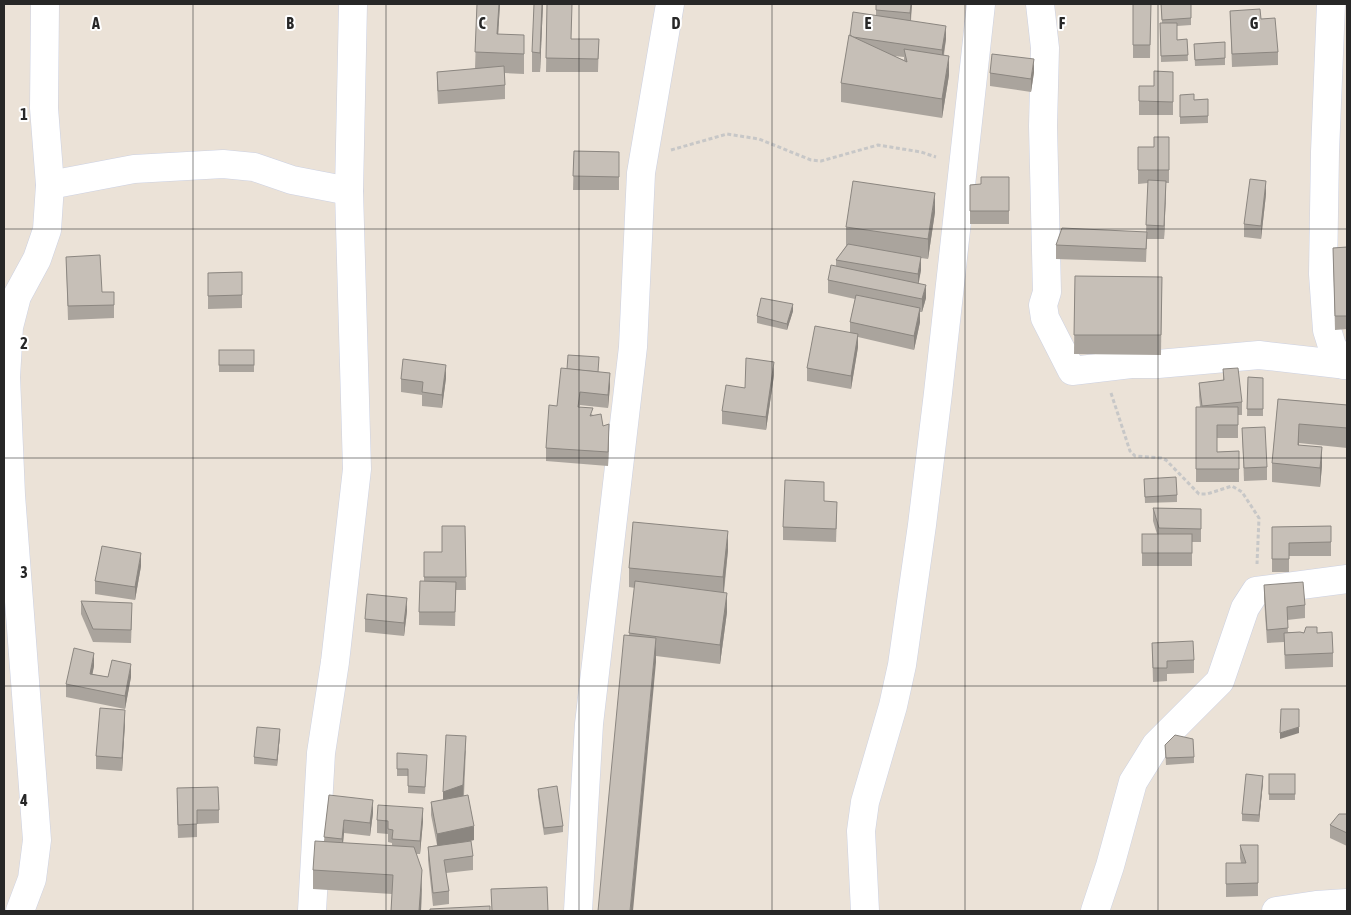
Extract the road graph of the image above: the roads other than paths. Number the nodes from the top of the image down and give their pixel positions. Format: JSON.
{"nodes":[{"id":1,"x":44,"y":4,"type":"edge"},
{"id":2,"x":353,"y":4,"type":"edge"},
{"id":3,"x":670,"y":4,"type":"edge"},
{"id":4,"x":981,"y":4,"type":"edge"},
{"id":5,"x":1040,"y":4,"type":"edge"},
{"id":6,"x":1331,"y":4,"type":"edge"},
{"id":7,"x":50,"y":185,"type":"junction"},
{"id":8,"x":349,"y":191,"type":"junction"},
{"id":9,"x":1346,"y":365,"type":"edge"},
{"id":10,"x":1347,"y":579,"type":"edge"},
{"id":11,"x":1347,"y":903,"type":"edge"},
{"id":12,"x":20,"y":911,"type":"edge"},
{"id":13,"x":312,"y":911,"type":"edge"},
{"id":14,"x":578,"y":911,"type":"edge"},
{"id":15,"x":865,"y":911,"type":"edge"},
{"id":16,"x":1095,"y":911,"type":"edge"},
{"id":17,"x":1276,"y":911,"type":"edge"}],
"edges":[{"from":1,"to":7,"type":"street"},
{"from":2,"to":8,"type":"street"},
{"from":3,"to":14,"type":"street"},
{"from":4,"to":15,"type":"street"},
{"from":5,"to":9,"type":"street"},
{"from":6,"to":9,"type":"street"},
{"from":7,"to":8,"type":"street"},
{"from":7,"to":12,"type":"street"},
{"from":8,"to":13,"type":"street"},
{"from":10,"to":16,"type":"street"},
{"from":11,"to":17,"type":"street"}]}
